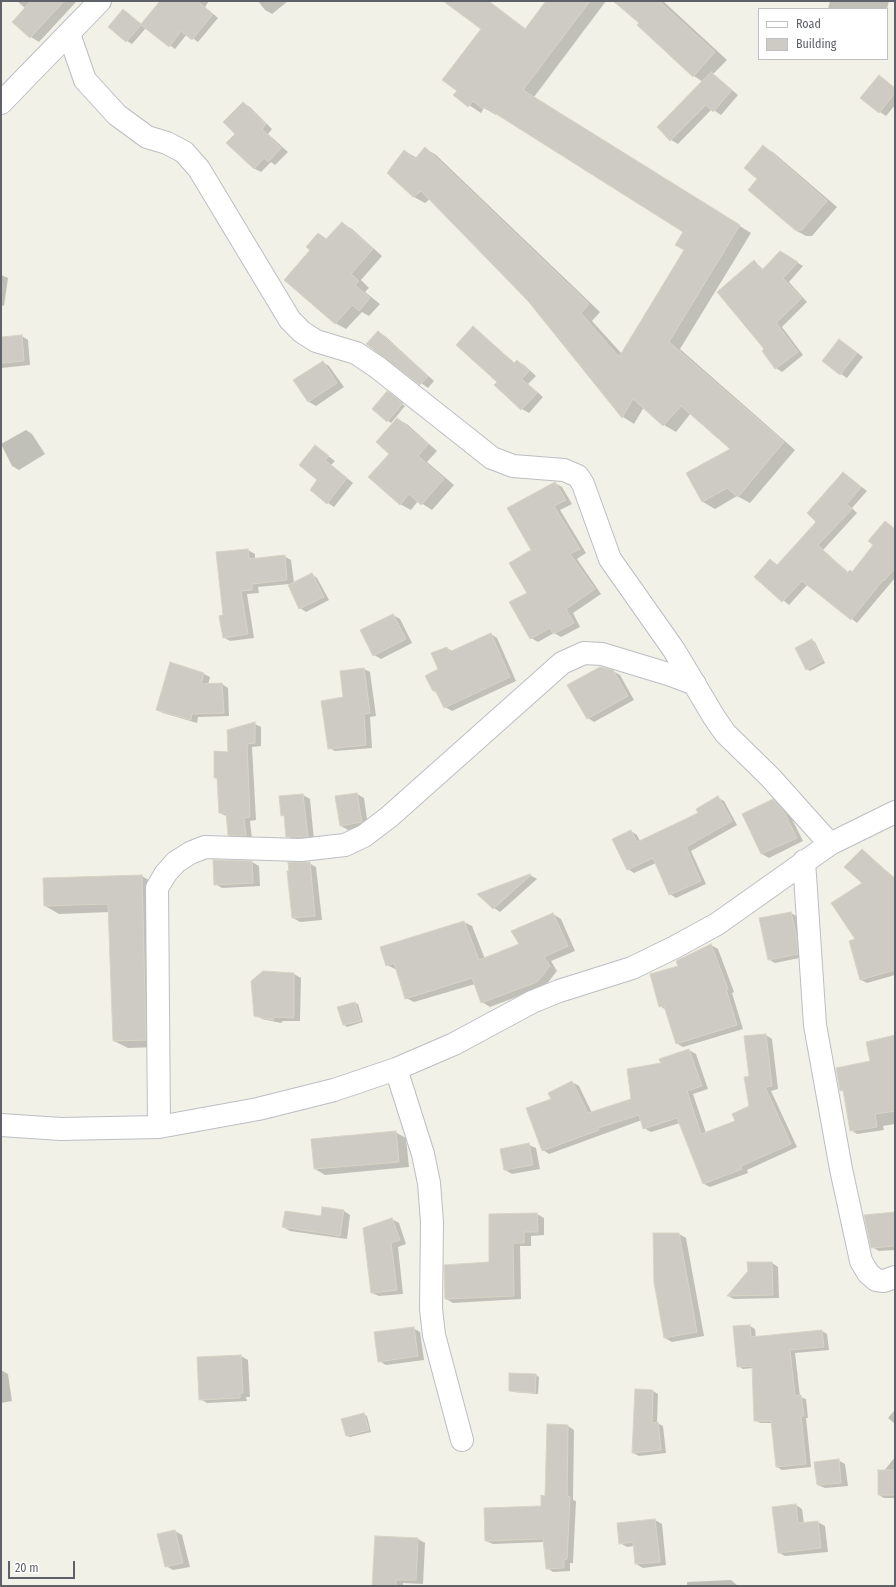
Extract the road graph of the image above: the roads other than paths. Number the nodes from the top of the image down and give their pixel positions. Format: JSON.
{"nodes":[{"id":1,"x":100,"y":1,"type":"edge"},
{"id":2,"x":69,"y":34,"type":"junction"},
{"id":3,"x":1,"y":103,"type":"edge"},
{"id":4,"x":695,"y":684,"type":"junction"},
{"id":5,"x":895,"y":812,"type":"edge"},
{"id":6,"x":830,"y":844,"type":"junction"},
{"id":7,"x":804,"y":861,"type":"junction"},
{"id":8,"x":396,"y":1069,"type":"junction"},
{"id":9,"x":1,"y":1125,"type":"edge"},
{"id":10,"x":159,"y":1127,"type":"junction"},
{"id":11,"x":895,"y":1277,"type":"edge"},
{"id":12,"x":462,"y":1440,"type":"dead end"}],
"edges":[{"from":1,"to":2,"type":"street"},
{"from":2,"to":3,"type":"street"},
{"from":2,"to":4,"type":"street"},
{"from":4,"to":6,"type":"street"},
{"from":4,"to":10,"type":"street"},
{"from":5,"to":6,"type":"street"},
{"from":6,"to":7,"type":"street"},
{"from":7,"to":8,"type":"street"},
{"from":7,"to":11,"type":"street"},
{"from":8,"to":10,"type":"street"},
{"from":8,"to":12,"type":"street"},
{"from":9,"to":10,"type":"street"}]}
